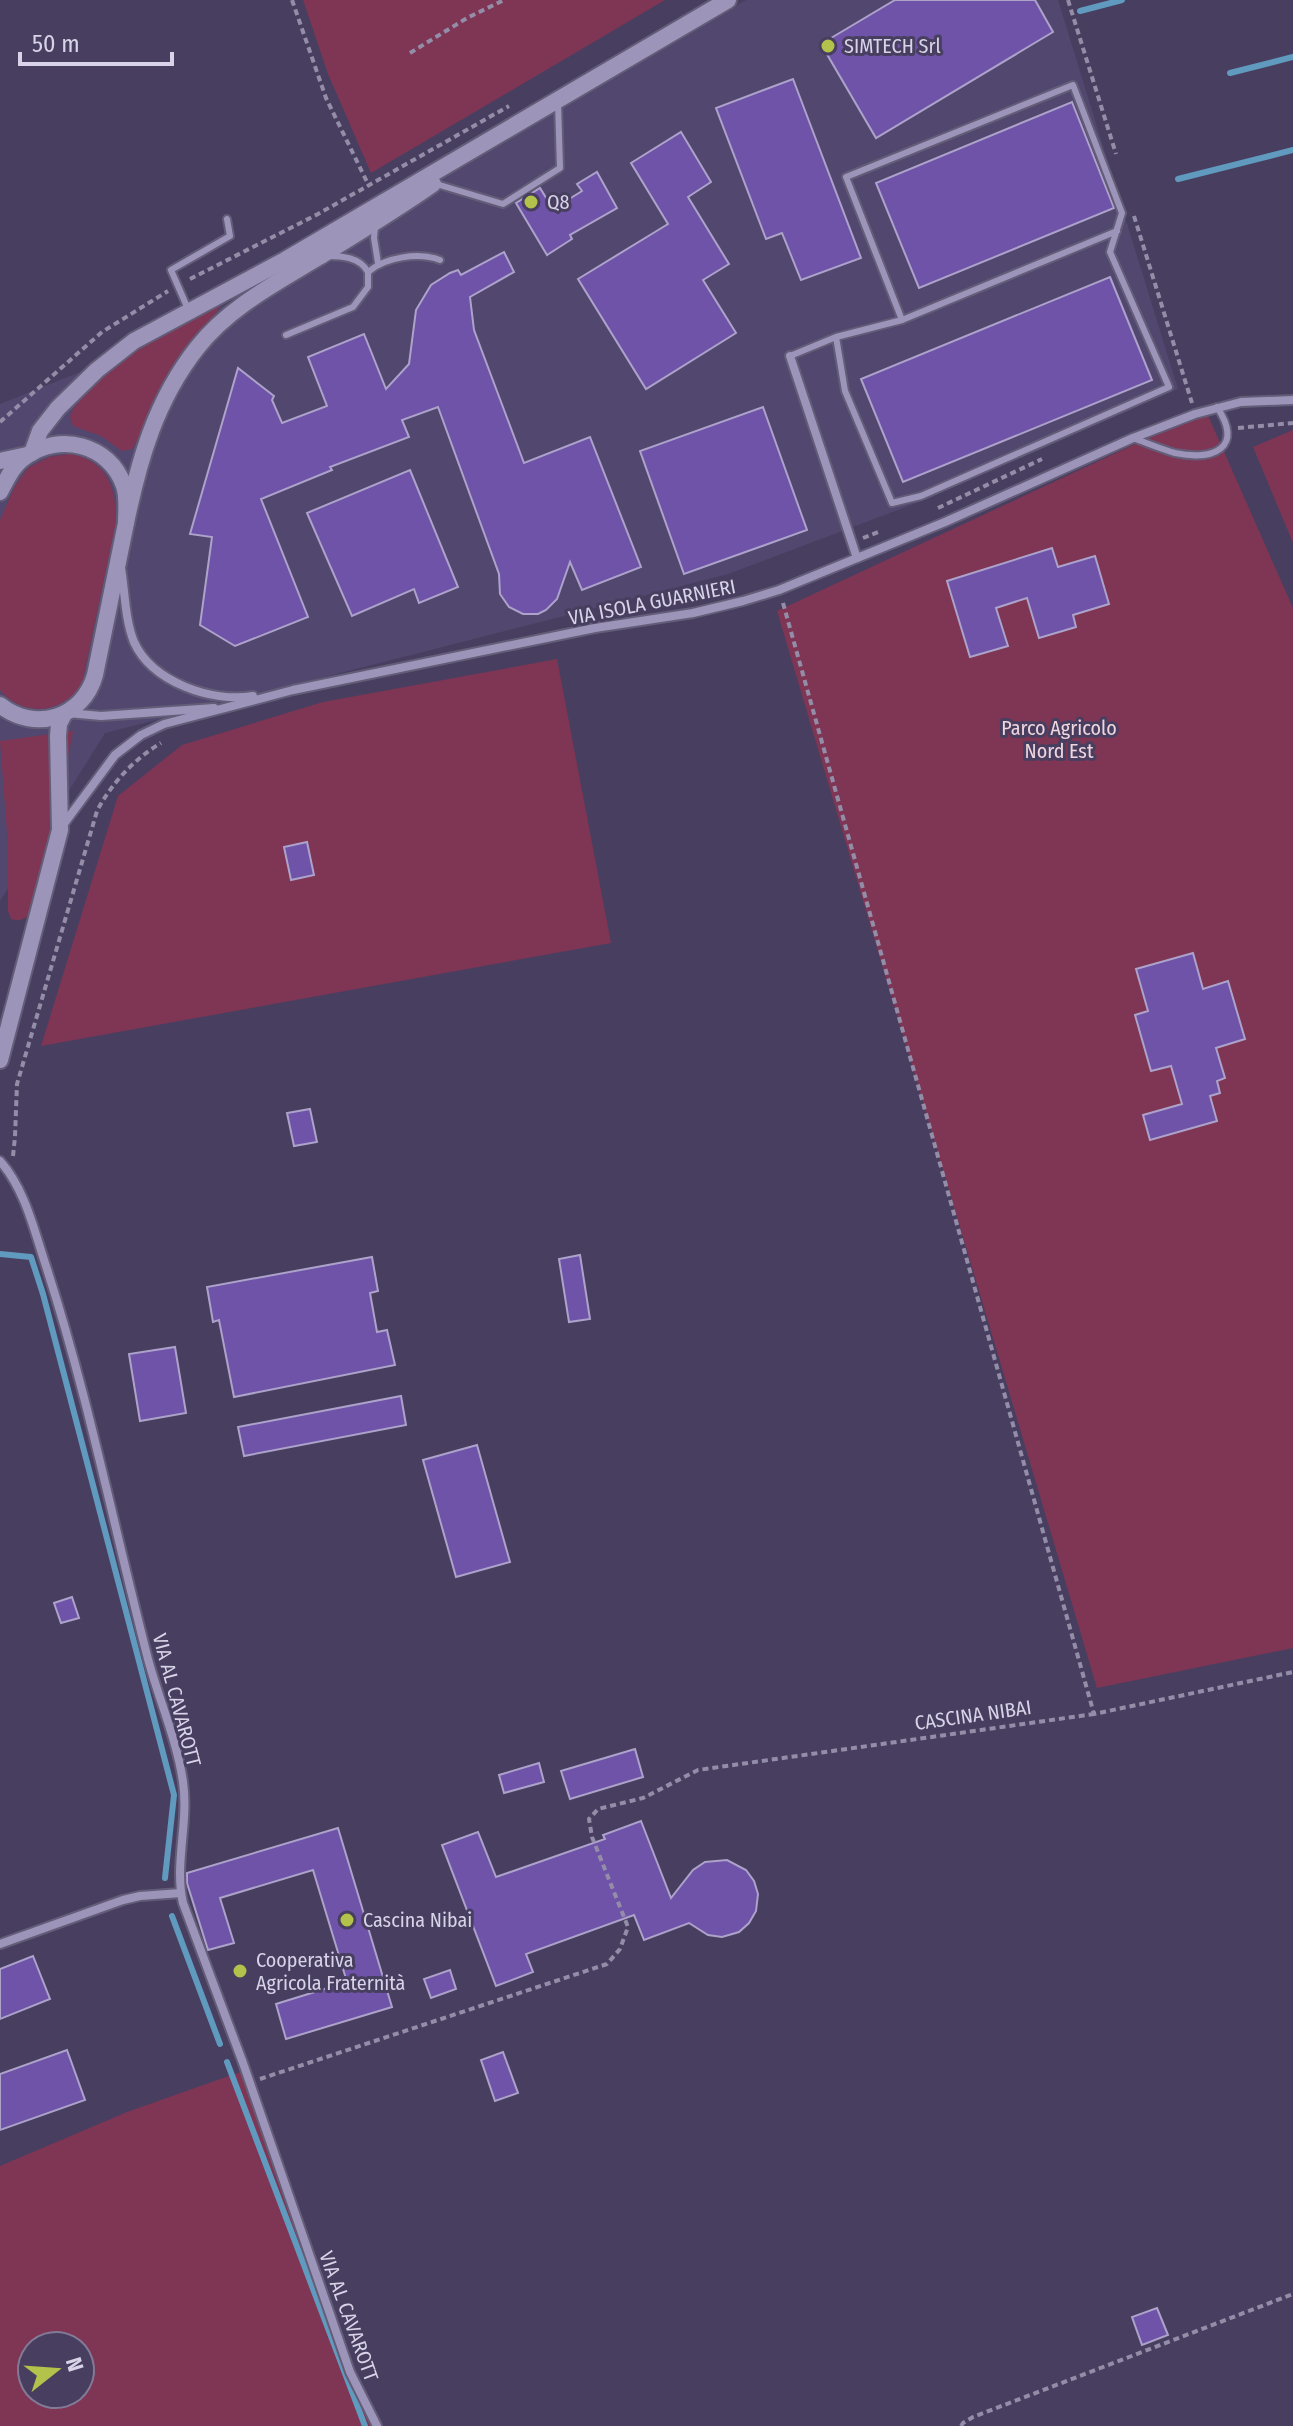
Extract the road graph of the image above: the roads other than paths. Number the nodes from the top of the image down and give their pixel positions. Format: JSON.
{"nodes":[{"id":1,"x":728,"y":0,"type":"edge"},
{"id":2,"x":558,"y":101,"type":"junction"},
{"id":3,"x":496,"y":138,"type":"junction"},
{"id":4,"x":433,"y":183,"type":"junction"},
{"id":5,"x":227,"y":219,"type":"dead end"},
{"id":6,"x":375,"y":223,"type":"junction"},
{"id":7,"x":1117,"y":231,"type":"junction"},
{"id":8,"x":320,"y":256,"type":"junction"},
{"id":9,"x":440,"y":260,"type":"dead end"},
{"id":10,"x":378,"y":263,"type":"junction"},
{"id":11,"x":368,"y":272,"type":"junction"},
{"id":12,"x":189,"y":311,"type":"junction"},
{"id":13,"x":902,"y":320,"type":"junction"},
{"id":14,"x":286,"y":335,"type":"dead end"},
{"id":15,"x":836,"y":337,"type":"junction"},
{"id":16,"x":790,"y":356,"type":"joint"},
{"id":17,"x":1293,"y":400,"type":"edge"},
{"id":18,"x":1217,"y":407,"type":"junction"},
{"id":19,"x":1133,"y":438,"type":"junction"},
{"id":20,"x":30,"y":454,"type":"junction"},
{"id":21,"x":0,"y":461,"type":"edge"},
{"id":22,"x":0,"y":492,"type":"edge"},
{"id":23,"x":126,"y":523,"type":"junction"},
{"id":24,"x":120,"y":556,"type":"junction"},
{"id":25,"x":857,"y":558,"type":"junction"},
{"id":26,"x":293,"y":690,"type":"junction"},
{"id":27,"x":0,"y":705,"type":"edge"},
{"id":28,"x":233,"y":706,"type":"junction"},
{"id":29,"x":66,"y":713,"type":"junction"},
{"id":30,"x":60,"y":830,"type":"junction"},
{"id":31,"x":0,"y":1060,"type":"edge"},
{"id":32,"x":0,"y":1161,"type":"edge"},
{"id":33,"x":181,"y":1893,"type":"junction"},
{"id":34,"x":0,"y":1944,"type":"edge"},
{"id":35,"x":377,"y":2426,"type":"edge"}],
"edges":[{"from":1,"to":2,"type":"main road"},
{"from":2,"to":3,"type":"main road"},
{"from":2,"to":4,"type":"lane"},
{"from":3,"to":4,"type":"main road"},
{"from":3,"to":12,"type":"main road"},
{"from":4,"to":6,"type":"main road"},
{"from":5,"to":12,"type":"lane"},
{"from":6,"to":8,"type":"main road"},
{"from":6,"to":10,"type":"lane"},
{"from":7,"to":13,"type":"lane"},
{"from":7,"to":13,"type":"lane"},
{"from":7,"to":15,"type":"lane"},
{"from":8,"to":11,"type":"lane"},
{"from":8,"to":23,"type":"main road"},
{"from":9,"to":10,"type":"lane"},
{"from":10,"to":11,"type":"lane"},
{"from":11,"to":14,"type":"lane"},
{"from":12,"to":20,"type":"main road"},
{"from":13,"to":15,"type":"lane"},
{"from":15,"to":16,"type":"lane"},
{"from":16,"to":25,"type":"street"},
{"from":17,"to":18,"type":"street","name":"VIA ISOLA GUARNIERI"},
{"from":18,"to":19,"type":"street","name":"VIA ISOLA GUARNIERI"},
{"from":18,"to":19,"type":"lane"},
{"from":19,"to":25,"type":"street","name":"VIA ISOLA GUARNIERI"},
{"from":20,"to":21,"type":"main road"},
{"from":20,"to":22,"type":"main road"},
{"from":20,"to":23,"type":"main road"},
{"from":23,"to":24,"type":"main road"},
{"from":24,"to":26,"type":"street","name":"VIA ISOLA GUARNIERI"},
{"from":24,"to":29,"type":"main road"},
{"from":25,"to":26,"type":"street","name":"VIA ISOLA GUARNIERI"},
{"from":26,"to":28,"type":"street","name":"VIA ISOLA GUARNIERI"},
{"from":27,"to":29,"type":"main road"},
{"from":28,"to":29,"type":"street","name":"VIA ISOLA GUARNIERI"},
{"from":28,"to":30,"type":"street","name":"VIA ISOLA GUARNIERI"},
{"from":29,"to":30,"type":"main road"},
{"from":30,"to":31,"type":"main road"},
{"from":32,"to":33,"type":"street","name":"VIA AL CAVAROTT"},
{"from":33,"to":34,"type":"street"},
{"from":33,"to":35,"type":"street","name":"VIA AL CAVAROTT"}]}
